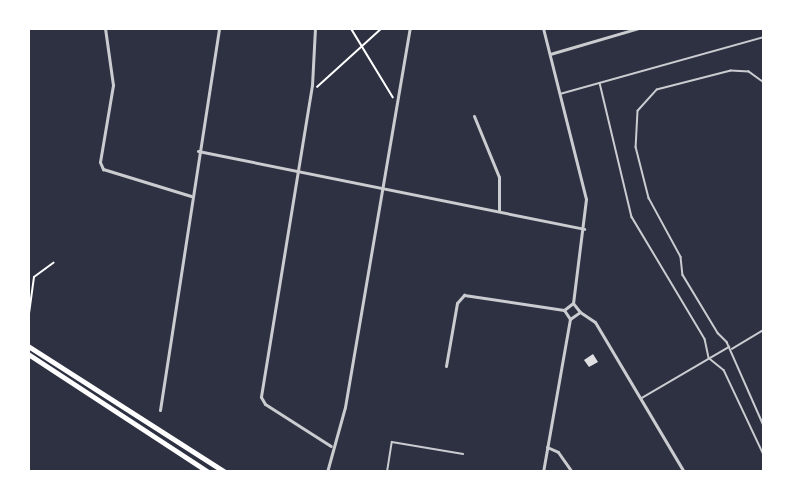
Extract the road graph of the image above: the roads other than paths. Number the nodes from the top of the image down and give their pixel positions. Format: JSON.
{"nodes":[{"id":1,"x":105,"y":28,"type":"edge"},
{"id":2,"x":219,"y":28,"type":"edge"},
{"id":3,"x":315,"y":28,"type":"edge"},
{"id":4,"x":410,"y":28,"type":"edge"},
{"id":5,"x":543,"y":28,"type":"edge"},
{"id":6,"x":639,"y":28,"type":"edge"},
{"id":7,"x":764,"y":37,"type":"edge"},
{"id":8,"x":550,"y":54,"type":"junction"},
{"id":9,"x":764,"y":82,"type":"edge"},
{"id":10,"x":600,"y":83,"type":"junction"},
{"id":11,"x":560,"y":93,"type":"junction"},
{"id":12,"x":474,"y":116,"type":"dead end"},
{"id":13,"x":198,"y":152,"type":"junction"},
{"id":14,"x":296,"y":169,"type":"junction"},
{"id":15,"x":382,"y":186,"type":"junction"},
{"id":16,"x":191,"y":196,"type":"junction"},
{"id":17,"x":500,"y":210,"type":"junction"},
{"id":18,"x":584,"y":229,"type":"junction"},
{"id":19,"x":457,"y":291,"type":"dead end"},
{"id":20,"x":461,"y":296,"type":"junction"},
{"id":21,"x":573,"y":303,"type":"junction"},
{"id":22,"x":564,"y":310,"type":"junction"},
{"id":23,"x":580,"y":312,"type":"junction"},
{"id":24,"x":570,"y":319,"type":"junction"},
{"id":25,"x":764,"y":330,"type":"edge"},
{"id":26,"x":28,"y":346,"type":"edge"},
{"id":27,"x":730,"y":348,"type":"junction"},
{"id":28,"x":28,"y":354,"type":"edge"},
{"id":29,"x":710,"y":358,"type":"junction"},
{"id":30,"x":446,"y":366,"type":"dead end"},
{"id":31,"x":640,"y":399,"type":"junction"},
{"id":32,"x":160,"y":410,"type":"dead end"},
{"id":33,"x":764,"y":426,"type":"edge"},
{"id":34,"x":331,"y":446,"type":"junction"},
{"id":35,"x":547,"y":447,"type":"junction"},
{"id":36,"x":463,"y":454,"type":"dead end"},
{"id":37,"x":764,"y":455,"type":"edge"},
{"id":38,"x":208,"y":471,"type":"edge"},
{"id":39,"x":225,"y":471,"type":"edge"},
{"id":40,"x":327,"y":471,"type":"edge"},
{"id":41,"x":387,"y":471,"type":"edge"},
{"id":42,"x":543,"y":471,"type":"edge"},
{"id":43,"x":572,"y":471,"type":"edge"},
{"id":44,"x":684,"y":471,"type":"edge"}],
"edges":[{"from":1,"to":16,"type":"street"},
{"from":2,"to":13,"type":"street"},
{"from":3,"to":14,"type":"street"},
{"from":4,"to":15,"type":"street"},
{"from":5,"to":8,"type":"street"},
{"from":6,"to":8,"type":"street"},
{"from":7,"to":10,"type":"lane"},
{"from":8,"to":11,"type":"street"},
{"from":9,"to":27,"type":"lane"},
{"from":10,"to":11,"type":"lane"},
{"from":10,"to":29,"type":"lane"},
{"from":11,"to":18,"type":"street"},
{"from":12,"to":17,"type":"street"},
{"from":13,"to":14,"type":"street"},
{"from":13,"to":16,"type":"street"},
{"from":14,"to":15,"type":"street"},
{"from":14,"to":34,"type":"street"},
{"from":15,"to":17,"type":"street"},
{"from":15,"to":34,"type":"street"},
{"from":16,"to":32,"type":"street"},
{"from":17,"to":18,"type":"street"},
{"from":18,"to":21,"type":"street"},
{"from":19,"to":20,"type":"street"},
{"from":20,"to":22,"type":"street"},
{"from":20,"to":30,"type":"street"},
{"from":21,"to":22,"type":"street"},
{"from":21,"to":23,"type":"street"},
{"from":22,"to":24,"type":"street"},
{"from":23,"to":24,"type":"street"},
{"from":23,"to":31,"type":"street"},
{"from":24,"to":35,"type":"street"},
{"from":25,"to":27,"type":"lane"},
{"from":26,"to":39,"type":"main road"},
{"from":27,"to":29,"type":"lane"},
{"from":27,"to":33,"type":"lane"},
{"from":28,"to":38,"type":"main road"},
{"from":29,"to":31,"type":"lane"},
{"from":29,"to":37,"type":"lane"},
{"from":31,"to":44,"type":"street"},
{"from":34,"to":40,"type":"street"},
{"from":35,"to":42,"type":"street"},
{"from":35,"to":43,"type":"street"},
{"from":36,"to":41,"type":"lane"}]}
